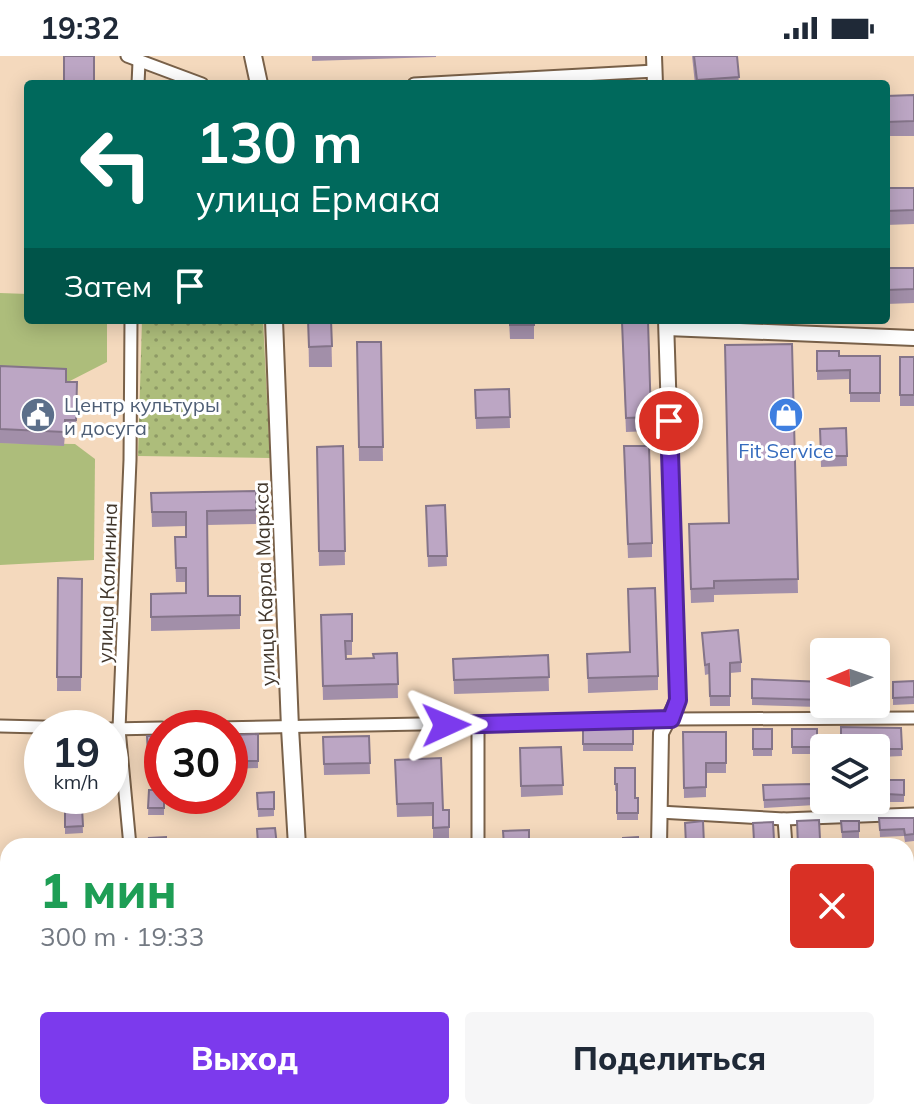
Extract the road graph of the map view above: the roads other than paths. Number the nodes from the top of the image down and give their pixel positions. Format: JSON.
{"nodes":[{"id":1,"x":127,"y":56,"type":"edge"},
{"id":2,"x":253,"y":56,"type":"edge"},
{"id":3,"x":139,"y":62,"type":"junction"},
{"id":4,"x":654,"y":70,"type":"edge"},
{"id":5,"x":138,"y":80,"type":"edge"},
{"id":6,"x":191,"y":80,"type":"edge"},
{"id":7,"x":258,"y":80,"type":"edge"},
{"id":8,"x":483,"y":80,"type":"edge"},
{"id":9,"x":131,"y":324,"type":"edge"},
{"id":10,"x":274,"y":324,"type":"edge"},
{"id":11,"x":666,"y":324,"type":"edge"},
{"id":12,"x":914,"y":338,"type":"edge"},
{"id":13,"x":116,"y":710,"type":"edge"},
{"id":14,"x":914,"y":718,"type":"edge"},
{"id":15,"x":671,"y":719,"type":"junction"},
{"id":16,"x":478,"y":724,"type":"junction"},
{"id":17,"x":0,"y":726,"type":"edge"},
{"id":18,"x":24,"y":727,"type":"edge"},
{"id":19,"x":248,"y":728,"type":"edge"},
{"id":20,"x":290,"y":728,"type":"junction"},
{"id":21,"x":659,"y":812,"type":"junction"},
{"id":22,"x":126,"y":814,"type":"edge"},
{"id":23,"x":914,"y":814,"type":"edge"},
{"id":24,"x":784,"y":819,"type":"junction"},
{"id":25,"x":129,"y":838,"type":"edge"},
{"id":26,"x":297,"y":838,"type":"edge"},
{"id":27,"x":478,"y":838,"type":"edge"},
{"id":28,"x":659,"y":838,"type":"edge"},
{"id":29,"x":785,"y":838,"type":"edge"}],
"edges":[{"from":1,"to":3,"type":"street"},
{"from":2,"to":7,"type":"main road"},
{"from":3,"to":5,"type":"street"},
{"from":3,"to":6,"type":"street"},
{"from":4,"to":8,"type":"street"},
{"from":9,"to":13,"type":"street","name":"улица Калинина"},
{"from":10,"to":20,"type":"main road","name":"улица Карла Маркса"},
{"from":11,"to":12,"type":"street"},
{"from":11,"to":15,"type":"street"},
{"from":14,"to":15,"type":"street"},
{"from":15,"to":16,"type":"street"},
{"from":15,"to":21,"type":"street"},
{"from":16,"to":20,"type":"street"},
{"from":16,"to":27,"type":"street"},
{"from":17,"to":18,"type":"street"},
{"from":19,"to":20,"type":"street"},
{"from":20,"to":26,"type":"main road","name":"улица Карла Маркса"},
{"from":21,"to":24,"type":"street"},
{"from":21,"to":28,"type":"street"},
{"from":22,"to":25,"type":"street","name":"улица Калинина"},
{"from":23,"to":24,"type":"street"},
{"from":24,"to":29,"type":"street"}]}
